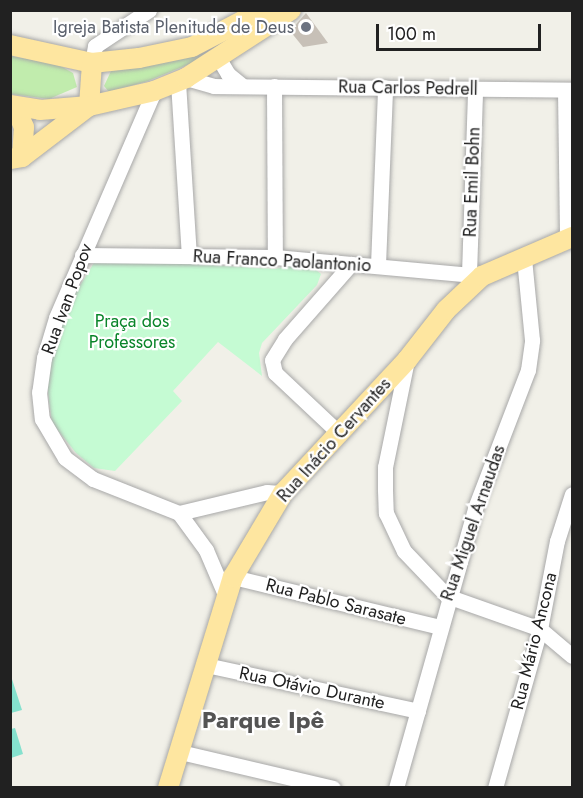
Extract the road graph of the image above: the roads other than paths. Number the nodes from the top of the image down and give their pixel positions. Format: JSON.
{"nodes":[{"id":1,"x":149,"y":10,"type":"edge"},
{"id":2,"x":263,"y":10,"type":"edge"},
{"id":3,"x":291,"y":10,"type":"edge"},
{"id":4,"x":10,"y":45,"type":"edge"},
{"id":5,"x":219,"y":59,"type":"junction"},
{"id":6,"x":92,"y":63,"type":"junction"},
{"id":7,"x":182,"y":80,"type":"junction"},
{"id":8,"x":243,"y":86,"type":"junction"},
{"id":9,"x":274,"y":86,"type":"junction"},
{"id":10,"x":385,"y":87,"type":"junction"},
{"id":11,"x":475,"y":90,"type":"junction"},
{"id":12,"x":569,"y":90,"type":"edge"},
{"id":13,"x":154,"y":91,"type":"junction"},
{"id":14,"x":13,"y":106,"type":"edge"},
{"id":15,"x":89,"y":106,"type":"junction"},
{"id":16,"x":16,"y":158,"type":"edge"},
{"id":17,"x":570,"y":239,"type":"edge"},
{"id":18,"x":82,"y":255,"type":"junction"},
{"id":19,"x":189,"y":256,"type":"junction"},
{"id":20,"x":275,"y":257,"type":"junction"},
{"id":21,"x":524,"y":258,"type":"junction"},
{"id":22,"x":351,"y":264,"type":"junction"},
{"id":23,"x":378,"y":265,"type":"junction"},
{"id":24,"x":476,"y":275,"type":"junction"},
{"id":25,"x":407,"y":360,"type":"junction"},
{"id":26,"x":340,"y":434,"type":"junction"},
{"id":27,"x":283,"y":493,"type":"junction"},
{"id":28,"x":573,"y":494,"type":"edge"},
{"id":29,"x":179,"y":513,"type":"junction"},
{"id":30,"x":233,"y":577,"type":"junction"},
{"id":31,"x":447,"y":596,"type":"junction"},
{"id":32,"x":226,"y":597,"type":"junction"},
{"id":33,"x":440,"y":627,"type":"junction"},
{"id":34,"x":540,"y":629,"type":"junction"},
{"id":35,"x":573,"y":656,"type":"edge"},
{"id":36,"x":206,"y":665,"type":"junction"},
{"id":37,"x":417,"y":711,"type":"junction"},
{"id":38,"x":180,"y":752,"type":"junction"},
{"id":39,"x":168,"y":788,"type":"edge"},
{"id":40,"x":333,"y":788,"type":"edge"},
{"id":41,"x":396,"y":788,"type":"edge"},
{"id":42,"x":495,"y":788,"type":"edge"}],
"edges":[{"from":1,"to":6,"type":"street"},
{"from":2,"to":6,"type":"main road"},
{"from":3,"to":5,"type":"main road"},
{"from":4,"to":6,"type":"main road"},
{"from":5,"to":7,"type":"main road"},
{"from":5,"to":8,"type":"street"},
{"from":6,"to":15,"type":"main road"},
{"from":7,"to":8,"type":"street","name":"Rua Carlos Pedrell"},
{"from":7,"to":13,"type":"main road"},
{"from":7,"to":19,"type":"street"},
{"from":8,"to":9,"type":"street","name":"Rua Carlos Pedrell"},
{"from":9,"to":10,"type":"street","name":"Rua Carlos Pedrell"},
{"from":9,"to":20,"type":"street"},
{"from":10,"to":11,"type":"street","name":"Rua Carlos Pedrell"},
{"from":10,"to":23,"type":"street"},
{"from":11,"to":12,"type":"street","name":"Rua Carlos Pedrell"},
{"from":11,"to":24,"type":"street","name":"Rua Emil Bohn"},
{"from":12,"to":17,"type":"street"},
{"from":13,"to":15,"type":"main road"},
{"from":13,"to":18,"type":"street","name":"Rua Ivan Popov"},
{"from":14,"to":15,"type":"main road"},
{"from":14,"to":16,"type":"main road"},
{"from":15,"to":16,"type":"main road"},
{"from":17,"to":21,"type":"main road","name":"Rua Inácio Cervantes"},
{"from":18,"to":19,"type":"street","name":"Rua Franco Paolantonio"},
{"from":18,"to":29,"type":"street","name":"Rua Ivan Popov"},
{"from":19,"to":20,"type":"street","name":"Rua Franco Paolantonio"},
{"from":20,"to":22,"type":"street","name":"Rua Franco Paolantonio"},
{"from":21,"to":24,"type":"main road","name":"Rua Inácio Cervantes"},
{"from":21,"to":31,"type":"street","name":"Rua Miguel Arnaudas"},
{"from":22,"to":23,"type":"street","name":"Rua Franco Paolantonio"},
{"from":22,"to":26,"type":"street"},
{"from":23,"to":24,"type":"street","name":"Rua Franco Paolantonio"},
{"from":24,"to":25,"type":"main road","name":"Rua Inácio Cervantes"},
{"from":25,"to":26,"type":"main road","name":"Rua Inácio Cervantes"},
{"from":25,"to":31,"type":"street"},
{"from":26,"to":27,"type":"main road","name":"Rua Inácio Cervantes"},
{"from":27,"to":29,"type":"street"},
{"from":27,"to":30,"type":"main road","name":"Rua Inácio Cervantes"},
{"from":28,"to":34,"type":"street","name":"Rua Mário Ancona"},
{"from":29,"to":32,"type":"street"},
{"from":30,"to":32,"type":"main road","name":"Rua Inácio Cervantes"},
{"from":30,"to":33,"type":"street","name":"Rua Pablo Sarasate"},
{"from":31,"to":33,"type":"street","name":"Rua Miguel Arnaudas"},
{"from":31,"to":34,"type":"street"},
{"from":32,"to":36,"type":"main road","name":"Rua Inácio Cervantes"},
{"from":33,"to":37,"type":"street","name":"Rua Miguel Arnaudas"},
{"from":34,"to":35,"type":"street"},
{"from":34,"to":42,"type":"street","name":"Rua Mário Ancona"},
{"from":36,"to":37,"type":"street","name":"Rua Otávio Durante"},
{"from":36,"to":38,"type":"main road","name":"Rua Inácio Cervantes"},
{"from":37,"to":41,"type":"street","name":"Rua Miguel Arnaudas"},
{"from":38,"to":39,"type":"main road","name":"Rua Inácio Cervantes"},
{"from":38,"to":40,"type":"street"}]}
